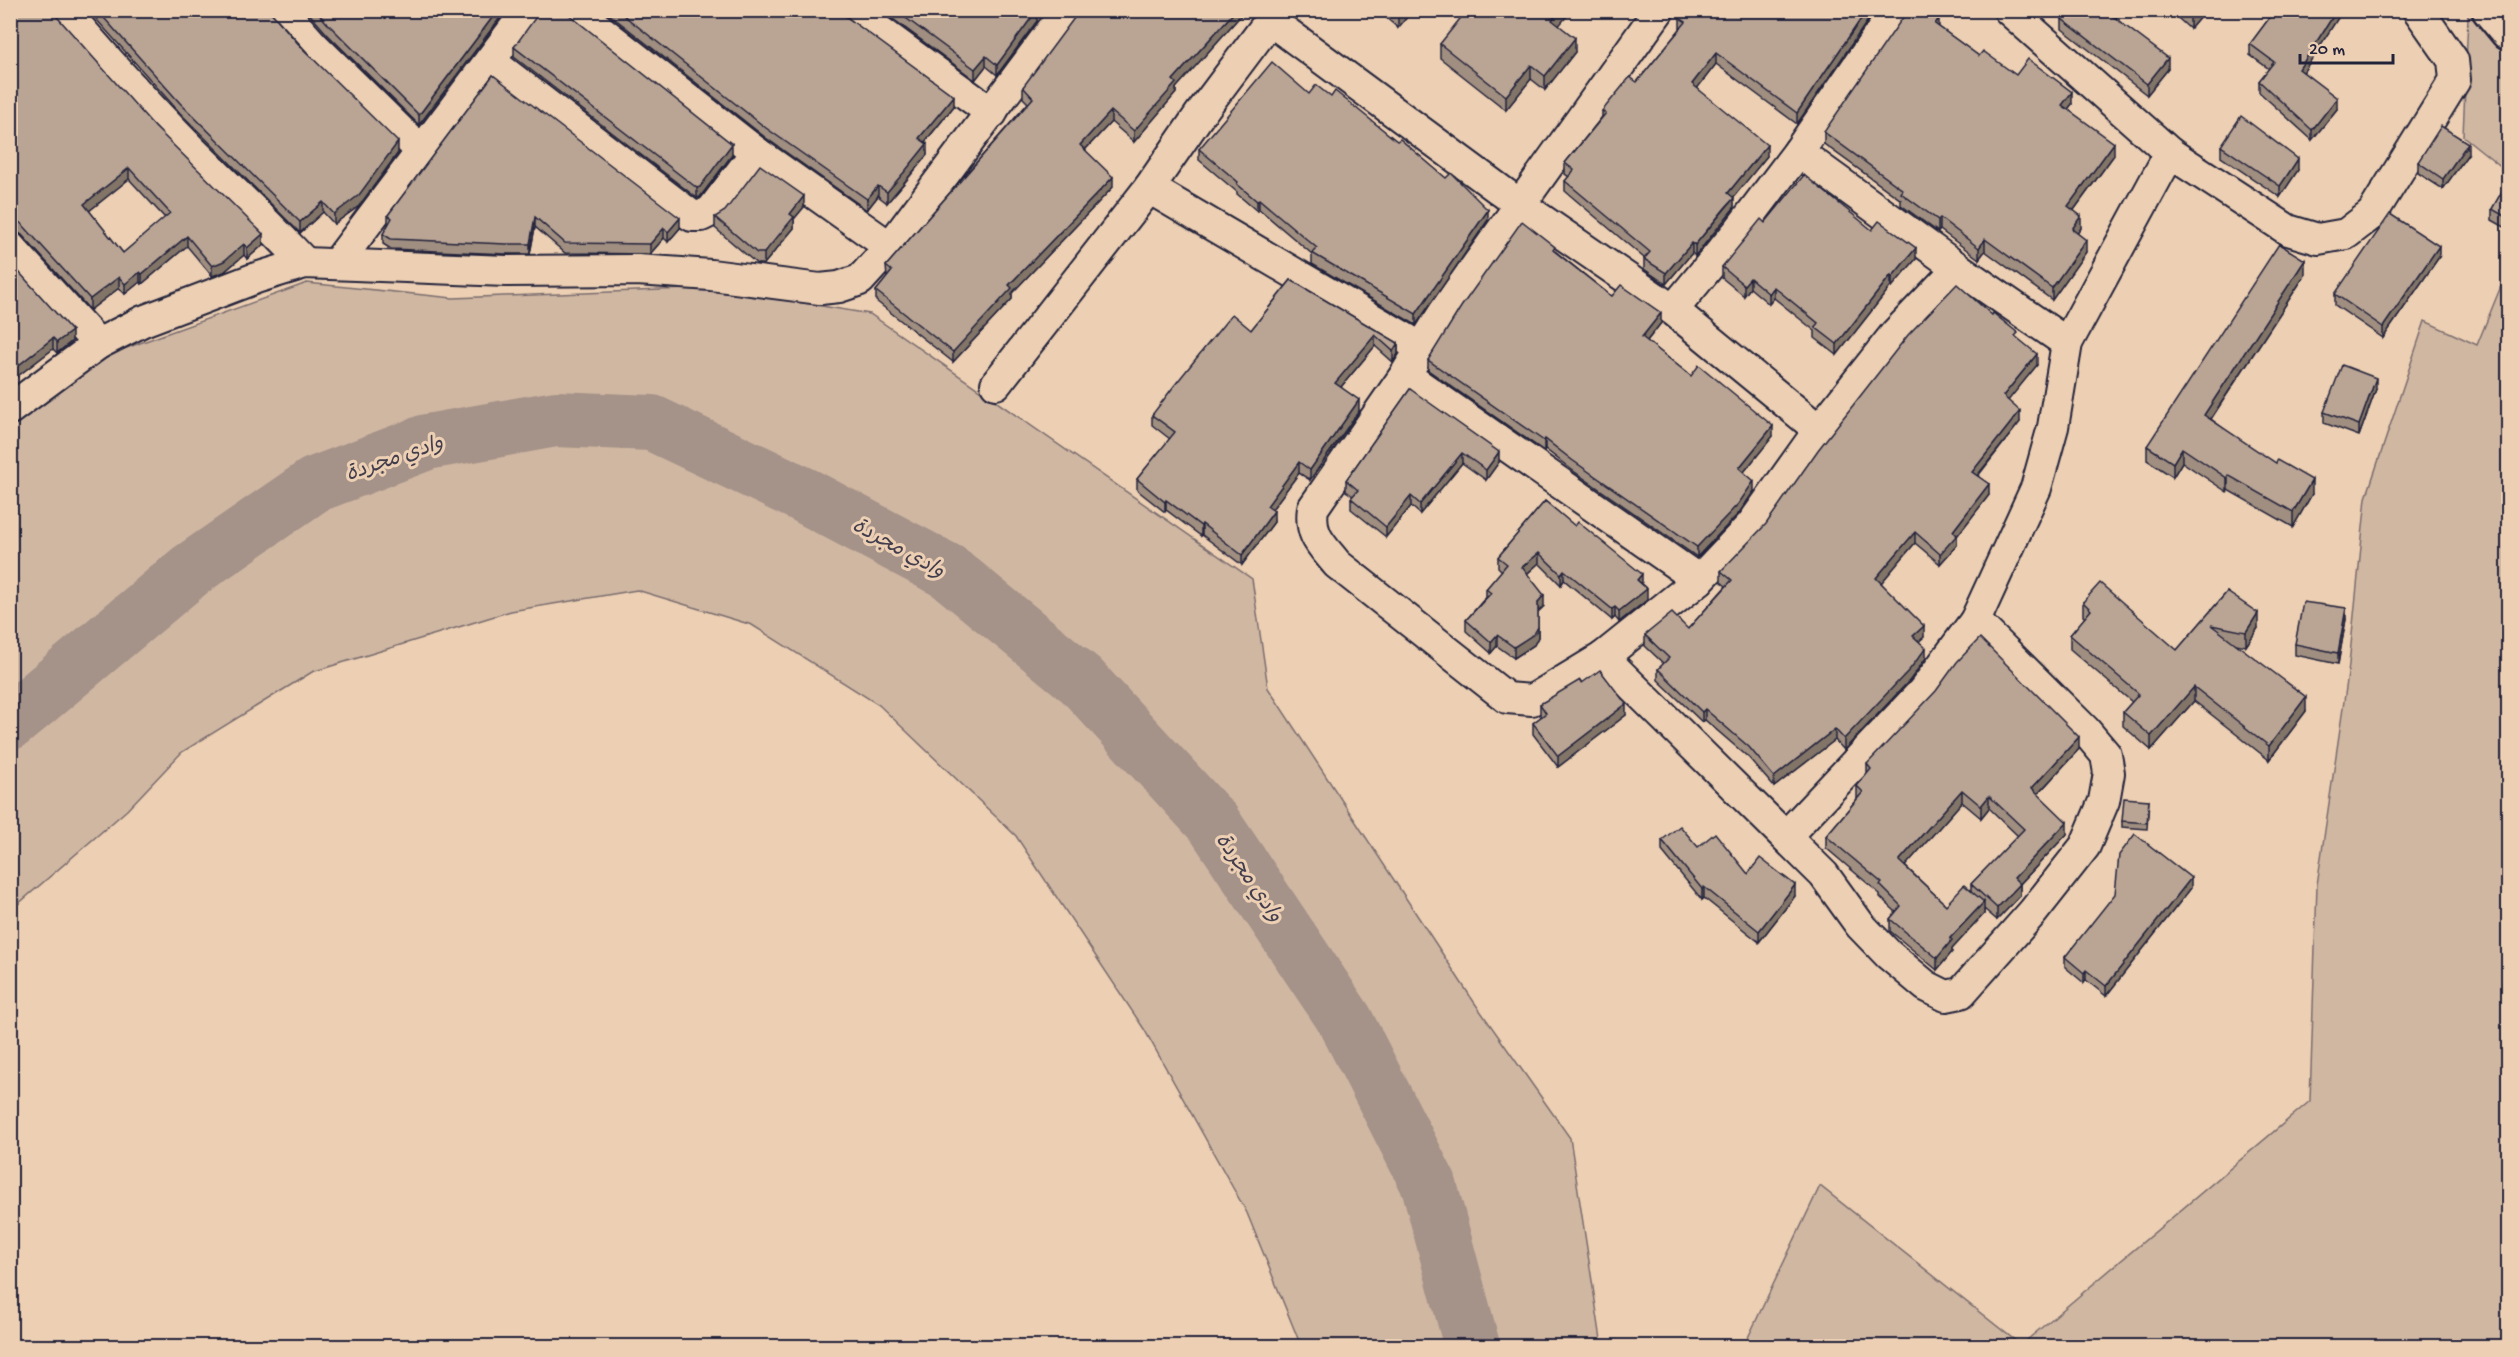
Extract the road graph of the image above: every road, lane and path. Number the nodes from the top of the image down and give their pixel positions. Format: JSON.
{"nodes":[{"id":1,"x":64,"y":10,"type":"edge"},
{"id":2,"x":282,"y":10,"type":"edge"},
{"id":3,"x":575,"y":10,"type":"edge"},
{"id":4,"x":851,"y":10,"type":"edge"},
{"id":5,"x":1067,"y":10,"type":"edge"},
{"id":6,"x":1659,"y":10,"type":"edge"},
{"id":7,"x":1896,"y":10,"type":"edge"},
{"id":8,"x":2009,"y":10,"type":"edge"},
{"id":9,"x":2418,"y":10,"type":"edge"},
{"id":10,"x":2489,"y":10,"type":"edge"},
{"id":11,"x":516,"y":15,"type":"edge"},
{"id":12,"x":1275,"y":16,"type":"edge"},
{"id":13,"x":2508,"y":33,"type":"edge"},
{"id":14,"x":490,"y":61,"type":"junction"},
{"id":15,"x":992,"y":113,"type":"junction"},
{"id":16,"x":421,"y":151,"type":"junction"},
{"id":17,"x":756,"y":152,"type":"junction"},
{"id":18,"x":1798,"y":152,"type":"junction"},
{"id":19,"x":2170,"y":153,"type":"junction"},
{"id":20,"x":1149,"y":188,"type":"junction"},
{"id":21,"x":1519,"y":204,"type":"junction"},
{"id":22,"x":10,"y":247,"type":"edge"},
{"id":23,"x":890,"y":247,"type":"junction"},
{"id":24,"x":305,"y":263,"type":"junction"},
{"id":25,"x":337,"y":263,"type":"junction"},
{"id":26,"x":1958,"y":268,"type":"junction"},
{"id":27,"x":1673,"y":310,"type":"junction"},
{"id":28,"x":2067,"y":343,"type":"junction"},
{"id":29,"x":98,"y":344,"type":"junction"},
{"id":30,"x":1420,"y":347,"type":"junction"},
{"id":31,"x":1405,"y":375,"type":"junction"},
{"id":32,"x":996,"y":384,"type":"dead end"},
{"id":33,"x":10,"y":409,"type":"edge"},
{"id":34,"x":1819,"y":430,"type":"junction"},
{"id":35,"x":1699,"y":580,"type":"junction"},
{"id":36,"x":1975,"y":621,"type":"junction"},
{"id":37,"x":1603,"y":657,"type":"junction"},
{"id":38,"x":1786,"y":837,"type":"junction"}],
"edges":[{"from":1,"to":24,"type":"street"},
{"from":2,"to":16,"type":"street"},
{"from":3,"to":17,"type":"street"},
{"from":4,"to":15,"type":"street"},
{"from":5,"to":15,"type":"street"},
{"from":6,"to":21,"type":"street"},
{"from":7,"to":18,"type":"street"},
{"from":8,"to":19,"type":"street"},
{"from":9,"to":19,"type":"street"},
{"from":10,"to":13,"type":"main road"},
{"from":11,"to":14,"type":"street"},
{"from":12,"to":20,"type":"street"},
{"from":12,"to":21,"type":"street"},
{"from":14,"to":16,"type":"street"},
{"from":14,"to":17,"type":"street"},
{"from":15,"to":23,"type":"street"},
{"from":16,"to":25,"type":"street"},
{"from":17,"to":23,"type":"street"},
{"from":18,"to":26,"type":"street"},
{"from":18,"to":27,"type":"street"},
{"from":19,"to":28,"type":"street"},
{"from":20,"to":30,"type":"street"},
{"from":20,"to":32,"type":"street"},
{"from":21,"to":27,"type":"street"},
{"from":21,"to":30,"type":"street"},
{"from":22,"to":29,"type":"street"},
{"from":23,"to":25,"type":"street"},
{"from":24,"to":25,"type":"street"},
{"from":24,"to":29,"type":"street"},
{"from":26,"to":28,"type":"street"},
{"from":26,"to":34,"type":"street"},
{"from":27,"to":34,"type":"street"},
{"from":28,"to":36,"type":"street"},
{"from":29,"to":33,"type":"street"},
{"from":30,"to":31,"type":"street"},
{"from":31,"to":35,"type":"street"},
{"from":31,"to":37,"type":"street"},
{"from":34,"to":35,"type":"street"},
{"from":35,"to":37,"type":"street"},
{"from":36,"to":38,"type":"street"},
{"from":36,"to":38,"type":"street"},
{"from":37,"to":38,"type":"street"}]}
